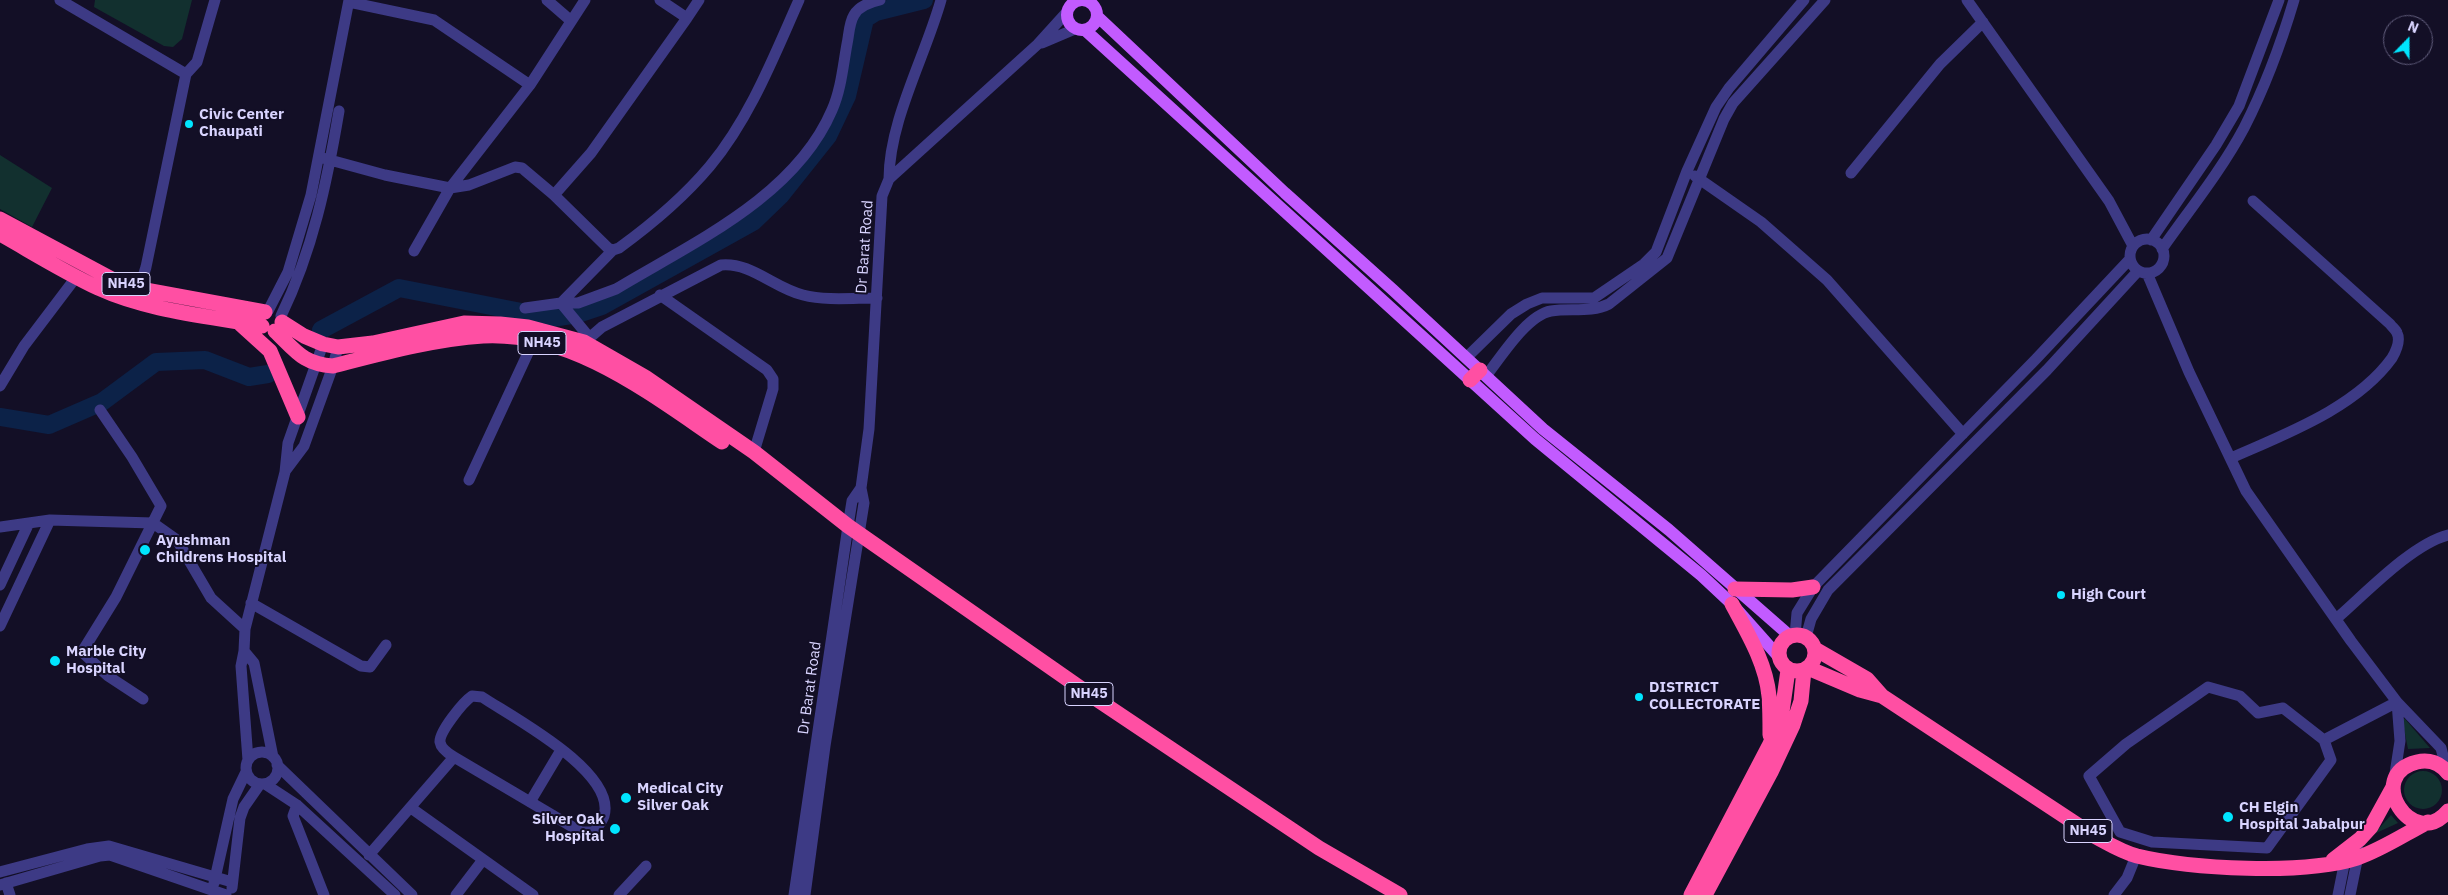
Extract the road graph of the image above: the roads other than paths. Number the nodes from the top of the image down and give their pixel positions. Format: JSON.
{"nodes":[{"id":1,"x":60,"y":0,"type":"edge"},
{"id":2,"x":215,"y":0,"type":"edge"},
{"id":3,"x":547,"y":0,"type":"edge"},
{"id":4,"x":585,"y":0,"type":"edge"},
{"id":5,"x":660,"y":0,"type":"edge"},
{"id":6,"x":699,"y":0,"type":"edge"},
{"id":7,"x":798,"y":0,"type":"edge"},
{"id":8,"x":880,"y":0,"type":"edge"},
{"id":9,"x":941,"y":0,"type":"edge"},
{"id":10,"x":1804,"y":0,"type":"edge"},
{"id":11,"x":1824,"y":0,"type":"edge"},
{"id":12,"x":1967,"y":0,"type":"edge"},
{"id":13,"x":2279,"y":0,"type":"edge"},
{"id":14,"x":2294,"y":0,"type":"edge"},
{"id":15,"x":349,"y":1,"type":"edge"},
{"id":16,"x":1090,"y":2,"type":"edge"},
{"id":17,"x":1070,"y":5,"type":"edge"},
{"id":18,"x":1097,"y":16,"type":"junction"},
{"id":19,"x":687,"y":18,"type":"junction"},
{"id":20,"x":570,"y":20,"type":"junction"},
{"id":21,"x":1983,"y":22,"type":"junction"},
{"id":22,"x":1080,"y":30,"type":"junction"},
{"id":23,"x":1038,"y":44,"type":"junction"},
{"id":24,"x":186,"y":74,"type":"junction"},
{"id":25,"x":530,"y":85,"type":"junction"},
{"id":26,"x":339,"y":111,"type":"dead end"},
{"id":27,"x":325,"y":158,"type":"junction"},
{"id":28,"x":1687,"y":171,"type":"junction"},
{"id":29,"x":1852,"y":173,"type":"dead end"},
{"id":30,"x":888,"y":179,"type":"junction"},
{"id":31,"x":1701,"y":180,"type":"junction"},
{"id":32,"x":450,"y":188,"type":"junction"},
{"id":33,"x":554,"y":195,"type":"junction"},
{"id":34,"x":2253,"y":201,"type":"dead end"},
{"id":35,"x":0,"y":219,"type":"edge"},
{"id":36,"x":0,"y":234,"type":"edge"},
{"id":37,"x":2151,"y":240,"type":"junction"},
{"id":38,"x":2133,"y":246,"type":"junction"},
{"id":39,"x":2162,"y":249,"type":"junction"},
{"id":40,"x":612,"y":250,"type":"junction"},
{"id":41,"x":414,"y":251,"type":"dead end"},
{"id":42,"x":2130,"y":260,"type":"junction"},
{"id":43,"x":2143,"y":272,"type":"junction"},
{"id":44,"x":77,"y":276,"type":"junction"},
{"id":45,"x":138,"y":295,"type":"junction"},
{"id":46,"x":660,"y":296,"type":"junction"},
{"id":47,"x":877,"y":298,"type":"junction"},
{"id":48,"x":561,"y":303,"type":"junction"},
{"id":49,"x":525,"y":308,"type":"dead end"},
{"id":50,"x":272,"y":319,"type":"junction"},
{"id":51,"x":238,"y":322,"type":"junction"},
{"id":52,"x":534,"y":340,"type":"junction"},
{"id":53,"x":582,"y":344,"type":"junction"},
{"id":54,"x":330,"y":345,"type":"junction"},
{"id":55,"x":1466,"y":358,"type":"junction"},
{"id":56,"x":317,"y":365,"type":"junction"},
{"id":57,"x":333,"y":366,"type":"junction"},
{"id":58,"x":1479,"y":375,"type":"junction"},
{"id":59,"x":0,"y":386,"type":"edge"},
{"id":60,"x":100,"y":410,"type":"dead end"},
{"id":61,"x":298,"y":418,"type":"junction"},
{"id":62,"x":1963,"y":434,"type":"junction"},
{"id":63,"x":754,"y":452,"type":"junction"},
{"id":64,"x":2231,"y":458,"type":"junction"},
{"id":65,"x":285,"y":472,"type":"junction"},
{"id":66,"x":469,"y":480,"type":"dead end"},
{"id":67,"x":788,"y":480,"type":"junction"},
{"id":68,"x":50,"y":520,"type":"junction"},
{"id":69,"x":29,"y":523,"type":"junction"},
{"id":70,"x":153,"y":524,"type":"junction"},
{"id":71,"x":0,"y":527,"type":"edge"},
{"id":72,"x":854,"y":530,"type":"junction"},
{"id":73,"x":2448,"y":535,"type":"edge"},
{"id":74,"x":0,"y":585,"type":"edge"},
{"id":75,"x":1814,"y":587,"type":"junction"},
{"id":76,"x":1733,"y":596,"type":"junction"},
{"id":77,"x":250,"y":603,"type":"junction"},
{"id":78,"x":2336,"y":619,"type":"junction"},
{"id":79,"x":0,"y":626,"type":"edge"},
{"id":80,"x":245,"y":629,"type":"junction"},
{"id":81,"x":1797,"y":636,"type":"junction"},
{"id":82,"x":386,"y":645,"type":"dead end"},
{"id":83,"x":1815,"y":649,"type":"junction"},
{"id":84,"x":244,"y":651,"type":"junction"},
{"id":85,"x":1779,"y":657,"type":"junction"},
{"id":86,"x":1806,"y":669,"type":"junction"},
{"id":87,"x":1788,"y":670,"type":"junction"},
{"id":88,"x":1882,"y":696,"type":"junction"},
{"id":89,"x":143,"y":699,"type":"dead end"},
{"id":90,"x":2397,"y":702,"type":"junction"},
{"id":91,"x":2324,"y":740,"type":"junction"},
{"id":92,"x":1770,"y":744,"type":"junction"},
{"id":93,"x":561,"y":750,"type":"junction"},
{"id":94,"x":454,"y":757,"type":"junction"},
{"id":95,"x":248,"y":760,"type":"junction"},
{"id":96,"x":275,"y":761,"type":"junction"},
{"id":97,"x":246,"y":772,"type":"junction"},
{"id":98,"x":2448,"y":772,"type":"edge"},
{"id":99,"x":263,"y":784,"type":"junction"},
{"id":100,"x":2394,"y":785,"type":"junction"},
{"id":101,"x":530,"y":802,"type":"junction"},
{"id":102,"x":297,"y":805,"type":"junction"},
{"id":103,"x":411,"y":808,"type":"junction"},
{"id":104,"x":2448,"y":812,"type":"edge"},
{"id":105,"x":2428,"y":822,"type":"junction"},
{"id":106,"x":369,"y":855,"type":"junction"},
{"id":107,"x":2136,"y":856,"type":"junction"},
{"id":108,"x":2350,"y":856,"type":"junction"},
{"id":109,"x":482,"y":861,"type":"junction"},
{"id":110,"x":646,"y":866,"type":"dead end"},
{"id":111,"x":0,"y":872,"type":"edge"},
{"id":112,"x":214,"y":876,"type":"junction"},
{"id":113,"x":232,"y":882,"type":"junction"},
{"id":114,"x":3,"y":884,"type":"edge"},
{"id":115,"x":213,"y":893,"type":"edge"},
{"id":116,"x":10,"y":895,"type":"edge"},
{"id":117,"x":226,"y":895,"type":"edge"},
{"id":118,"x":232,"y":895,"type":"edge"},
{"id":119,"x":324,"y":895,"type":"edge"},
{"id":120,"x":395,"y":895,"type":"edge"},
{"id":121,"x":412,"y":895,"type":"edge"},
{"id":122,"x":456,"y":895,"type":"edge"},
{"id":123,"x":533,"y":895,"type":"edge"},
{"id":124,"x":619,"y":895,"type":"edge"},
{"id":125,"x":794,"y":895,"type":"edge"},
{"id":126,"x":805,"y":895,"type":"edge"},
{"id":127,"x":1400,"y":895,"type":"edge"},
{"id":128,"x":1691,"y":895,"type":"edge"},
{"id":129,"x":1705,"y":895,"type":"edge"},
{"id":130,"x":2114,"y":895,"type":"edge"},
{"id":131,"x":2338,"y":895,"type":"edge"},
{"id":132,"x":2350,"y":895,"type":"edge"}],
"edges":[{"from":1,"to":24,"type":"street"},
{"from":2,"to":24,"type":"street"},
{"from":3,"to":20,"type":"street"},
{"from":4,"to":20,"type":"street"},
{"from":5,"to":19,"type":"street"},
{"from":6,"to":19,"type":"street"},
{"from":7,"to":40,"type":"street"},
{"from":8,"to":48,"type":"street"},
{"from":9,"to":30,"type":"street","name":"Dr Barat Road"},
{"from":10,"to":28,"type":"street"},
{"from":11,"to":31,"type":"street"},
{"from":12,"to":21,"type":"street"},
{"from":13,"to":37,"type":"street"},
{"from":14,"to":39,"type":"street"},
{"from":15,"to":25,"type":"street"},
{"from":15,"to":27,"type":"street"},
{"from":16,"to":17,"type":"main road"},
{"from":16,"to":18,"type":"main road"},
{"from":17,"to":22,"type":"main road"},
{"from":17,"to":23,"type":"street"},
{"from":18,"to":22,"type":"main road"},
{"from":18,"to":55,"type":"main road"},
{"from":19,"to":33,"type":"street"},
{"from":20,"to":25,"type":"street"},
{"from":21,"to":29,"type":"street"},
{"from":21,"to":38,"type":"street"},
{"from":22,"to":23,"type":"street"},
{"from":22,"to":58,"type":"main road"},
{"from":23,"to":30,"type":"street"},
{"from":24,"to":45,"type":"street"},
{"from":25,"to":32,"type":"street"},
{"from":26,"to":27,"type":"street"},
{"from":27,"to":32,"type":"street"},
{"from":27,"to":50,"type":"street"},
{"from":28,"to":31,"type":"street"},
{"from":28,"to":55,"type":"street"},
{"from":30,"to":47,"type":"street","name":"Dr Barat Road"},
{"from":31,"to":58,"type":"street"},
{"from":31,"to":62,"type":"street"},
{"from":32,"to":33,"type":"street"},
{"from":32,"to":41,"type":"street"},
{"from":33,"to":40,"type":"street"},
{"from":34,"to":64,"type":"street"},
{"from":35,"to":45,"type":"highway","number":"NH45"},
{"from":36,"to":44,"type":"highway","number":"NH45"},
{"from":37,"to":38,"type":"street"},
{"from":37,"to":39,"type":"street"},
{"from":38,"to":42,"type":"street"},
{"from":39,"to":43,"type":"street"},
{"from":40,"to":48,"type":"street"},
{"from":42,"to":43,"type":"street"},
{"from":42,"to":62,"type":"street"},
{"from":43,"to":64,"type":"street"},
{"from":43,"to":81,"type":"street"},
{"from":44,"to":45,"type":"highway","number":"NH45"},
{"from":44,"to":59,"type":"street"},
{"from":45,"to":50,"type":"highway","number":"NH45"},
{"from":45,"to":51,"type":"highway","number":"NH45"},
{"from":46,"to":47,"type":"street"},
{"from":46,"to":53,"type":"street"},
{"from":46,"to":63,"type":"street"},
{"from":47,"to":72,"type":"street","name":"Dr Barat Road"},
{"from":48,"to":49,"type":"street"},
{"from":48,"to":53,"type":"street"},
{"from":50,"to":51,"type":"highway","number":"NH45"},
{"from":50,"to":54,"type":"highway","number":"NH45"},
{"from":50,"to":56,"type":"highway","number":"NH45"},
{"from":51,"to":61,"type":"highway"},
{"from":52,"to":53,"type":"highway","number":"NH45"},
{"from":52,"to":57,"type":"highway","number":"NH45"},
{"from":52,"to":66,"type":"street"},
{"from":53,"to":54,"type":"highway","number":"NH45"},
{"from":53,"to":63,"type":"highway","number":"NH45"},
{"from":53,"to":67,"type":"highway","number":"NH45"},
{"from":54,"to":56,"type":"street"},
{"from":54,"to":57,"type":"street"},
{"from":55,"to":58,"type":"main road"},
{"from":56,"to":57,"type":"highway","number":"NH45"},
{"from":56,"to":61,"type":"street"},
{"from":57,"to":65,"type":"street"},
{"from":58,"to":76,"type":"main road"},
{"from":60,"to":70,"type":"street"},
{"from":61,"to":65,"type":"street"},
{"from":62,"to":75,"type":"street"},
{"from":63,"to":67,"type":"highway","number":"NH45"},
{"from":64,"to":78,"type":"street"},
{"from":65,"to":77,"type":"street"},
{"from":67,"to":72,"type":"highway","number":"NH45"},
{"from":68,"to":69,"type":"street"},
{"from":68,"to":70,"type":"street"},
{"from":68,"to":79,"type":"street"},
{"from":69,"to":71,"type":"street"},
{"from":69,"to":74,"type":"street"},
{"from":70,"to":80,"type":"street"},
{"from":70,"to":89,"type":"street"},
{"from":72,"to":125,"type":"street","name":"Dr Barat Road"},
{"from":72,"to":126,"type":"street","name":"Dr Barat Road"},
{"from":72,"to":127,"type":"highway","number":"NH45"},
{"from":73,"to":78,"type":"street"},
{"from":75,"to":76,"type":"highway"},
{"from":75,"to":81,"type":"street"},
{"from":76,"to":81,"type":"main road"},
{"from":76,"to":85,"type":"main road"},
{"from":76,"to":92,"type":"highway"},
{"from":77,"to":80,"type":"street"},
{"from":77,"to":82,"type":"street"},
{"from":78,"to":90,"type":"street"},
{"from":80,"to":84,"type":"street"},
{"from":81,"to":83,"type":"highway","number":"NH45"},
{"from":81,"to":85,"type":"highway"},
{"from":83,"to":86,"type":"highway"},
{"from":83,"to":88,"type":"highway","number":"NH45"},
{"from":84,"to":95,"type":"street"},
{"from":84,"to":96,"type":"street"},
{"from":85,"to":87,"type":"highway"},
{"from":86,"to":87,"type":"highway","number":"NH45"},
{"from":86,"to":88,"type":"highway","number":"NH45"},
{"from":86,"to":129,"type":"highway"},
{"from":87,"to":92,"type":"highway"},
{"from":88,"to":107,"type":"highway","number":"NH45"},
{"from":90,"to":91,"type":"street"},
{"from":90,"to":98,"type":"street"},
{"from":90,"to":100,"type":"street"},
{"from":91,"to":91,"type":"street"},
{"from":92,"to":128,"type":"highway"},
{"from":93,"to":94,"type":"street"},
{"from":93,"to":101,"type":"street"},
{"from":93,"to":101,"type":"street"},
{"from":94,"to":101,"type":"street"},
{"from":94,"to":103,"type":"street"},
{"from":95,"to":96,"type":"street"},
{"from":95,"to":97,"type":"street"},
{"from":96,"to":99,"type":"street"},
{"from":96,"to":106,"type":"street"},
{"from":97,"to":99,"type":"street"},
{"from":97,"to":112,"type":"street"},
{"from":98,"to":100,"type":"highway"},
{"from":99,"to":102,"type":"street"},
{"from":99,"to":113,"type":"street"},
{"from":100,"to":105,"type":"highway"},
{"from":100,"to":108,"type":"highway"},
{"from":102,"to":119,"type":"street"},
{"from":102,"to":120,"type":"street"},
{"from":103,"to":106,"type":"street"},
{"from":103,"to":109,"type":"street"},
{"from":104,"to":105,"type":"highway","number":"NH45"},
{"from":105,"to":108,"type":"highway","number":"NH45"},
{"from":106,"to":121,"type":"street"},
{"from":107,"to":108,"type":"highway","number":"NH45"},
{"from":107,"to":130,"type":"street"},
{"from":108,"to":131,"type":"street"},
{"from":108,"to":132,"type":"street"},
{"from":109,"to":122,"type":"street"},
{"from":109,"to":123,"type":"street"},
{"from":110,"to":124,"type":"street"},
{"from":111,"to":112,"type":"street"},
{"from":112,"to":113,"type":"street"},
{"from":112,"to":115,"type":"street"},
{"from":113,"to":118,"type":"street"},
{"from":114,"to":115,"type":"street"},
{"from":114,"to":116,"type":"street"},
{"from":115,"to":117,"type":"street"}]}
